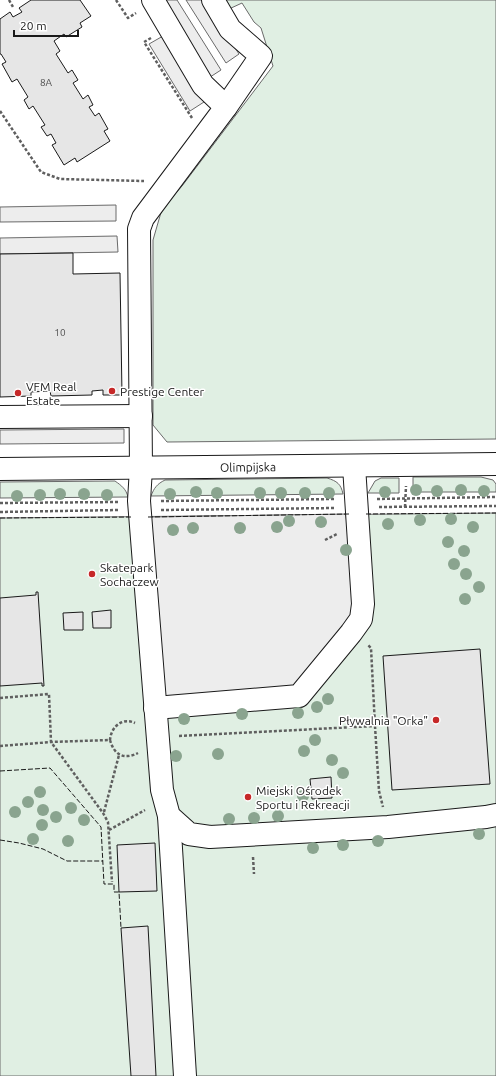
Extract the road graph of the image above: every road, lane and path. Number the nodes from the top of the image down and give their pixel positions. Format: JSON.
{"nodes":[{"id":1,"x":9,"y":0,"type":"edge"},
{"id":2,"x":116,"y":0,"type":"edge"},
{"id":3,"x":212,"y":0,"type":"edge"},
{"id":4,"x":147,"y":5,"type":"edge"},
{"id":5,"x":13,"y":7,"type":"dead end"},
{"id":6,"x":154,"y":36,"type":"dead end"},
{"id":7,"x":226,"y":107,"type":"junction"},
{"id":8,"x":0,"y":111,"type":"edge"},
{"id":9,"x":196,"y":123,"type":"dead end"},
{"id":10,"x":145,"y":181,"type":"dead end"},
{"id":11,"x":141,"y":416,"type":"junction"},
{"id":12,"x":0,"y":417,"type":"edge"},
{"id":13,"x":496,"y":464,"type":"edge"},
{"id":14,"x":354,"y":466,"type":"junction"},
{"id":15,"x":141,"y":468,"type":"junction"},
{"id":16,"x":0,"y":469,"type":"edge"},
{"id":17,"x":496,"y":497,"type":"edge"},
{"id":18,"x":0,"y":503,"type":"edge"},
{"id":19,"x":357,"y":503,"type":"junction"},
{"id":20,"x":139,"y":506,"type":"junction"},
{"id":21,"x":496,"y":506,"type":"edge"},
{"id":22,"x":0,"y":512,"type":"edge"},
{"id":23,"x":0,"y":698,"type":"edge"},
{"id":24,"x":155,"y":708,"type":"junction"},
{"id":25,"x":375,"y":726,"type":"dead end"},
{"id":26,"x":110,"y":740,"type":"dead end"},
{"id":27,"x":142,"y":750,"type":"dead end"},
{"id":28,"x":119,"y":755,"type":"junction"},
{"id":29,"x":167,"y":810,"type":"junction"},
{"id":30,"x":103,"y":813,"type":"junction"},
{"id":31,"x":496,"y":816,"type":"edge"},
{"id":32,"x":388,"y":827,"type":"junction"},
{"id":33,"x":109,"y":830,"type":"junction"},
{"id":34,"x":112,"y":882,"type":"dead end"},
{"id":35,"x":185,"y":1076,"type":"edge"}],
"edges":[{"from":1,"to":5,"type":"path"},
{"from":2,"to":4,"type":"path"},
{"from":3,"to":7,"type":"street"},
{"from":4,"to":7,"type":"street"},
{"from":6,"to":9,"type":"path"},
{"from":7,"to":11,"type":"street"},
{"from":8,"to":10,"type":"path"},
{"from":11,"to":12,"type":"street"},
{"from":11,"to":15,"type":"street"},
{"from":13,"to":14,"type":"street","name":"Olimpijska"},
{"from":14,"to":15,"type":"street","name":"Olimpijska"},
{"from":14,"to":19,"type":"street"},
{"from":15,"to":16,"type":"street","name":"Olimpijska"},
{"from":15,"to":20,"type":"street"},
{"from":17,"to":19,"type":"path"},
{"from":18,"to":20,"type":"path"},
{"from":19,"to":20,"type":"path"},
{"from":19,"to":20,"type":"path"},
{"from":19,"to":21,"type":"path"},
{"from":19,"to":24,"type":"street"},
{"from":20,"to":22,"type":"path"},
{"from":20,"to":24,"type":"street"},
{"from":23,"to":30,"type":"path"},
{"from":24,"to":29,"type":"street"},
{"from":25,"to":32,"type":"path"},
{"from":26,"to":28,"type":"path"},
{"from":27,"to":28,"type":"path"},
{"from":28,"to":30,"type":"path"},
{"from":29,"to":32,"type":"street"},
{"from":29,"to":33,"type":"path"},
{"from":29,"to":35,"type":"street"},
{"from":30,"to":33,"type":"path"},
{"from":31,"to":32,"type":"street"},
{"from":33,"to":34,"type":"path"}]}
